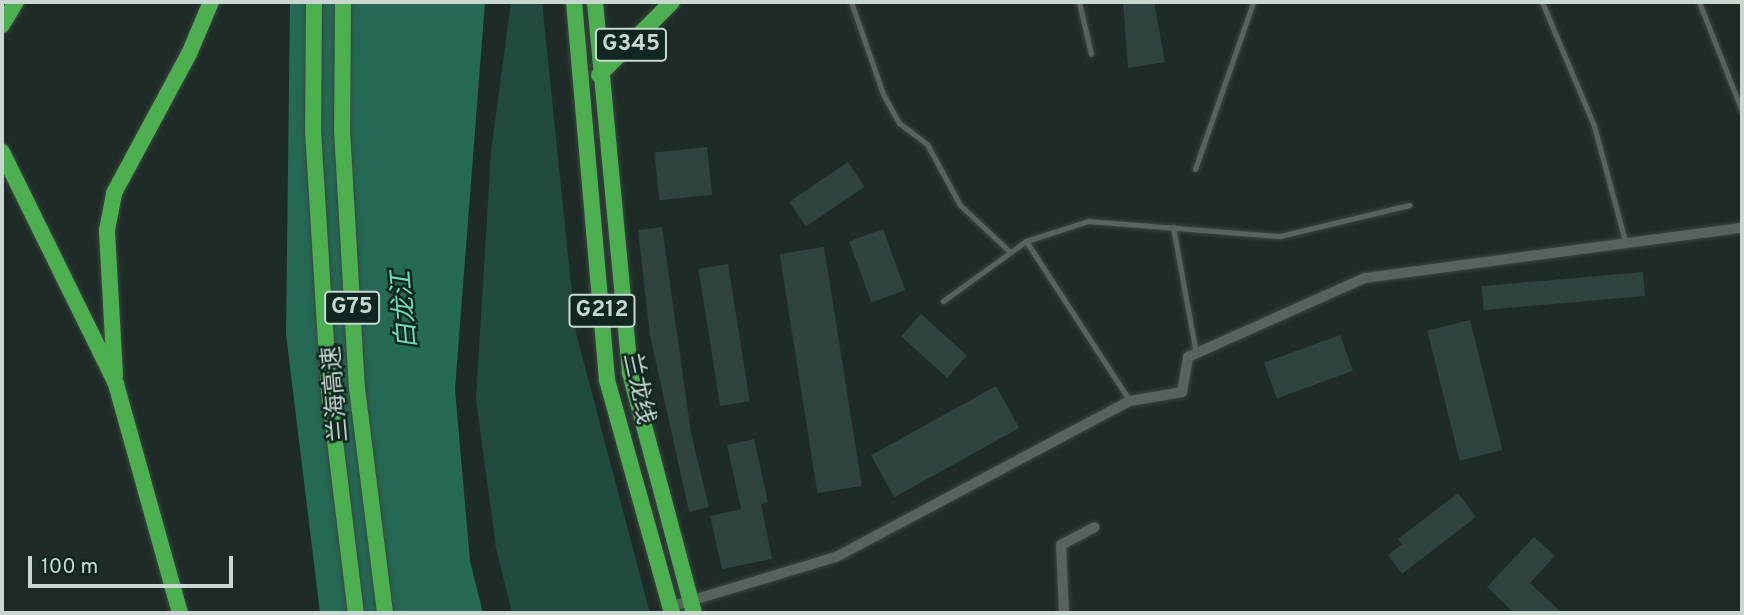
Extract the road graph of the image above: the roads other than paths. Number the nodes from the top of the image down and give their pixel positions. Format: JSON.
{"nodes":[{"id":1,"x":16,"y":2,"type":"edge"},
{"id":2,"x":211,"y":2,"type":"edge"},
{"id":3,"x":314,"y":2,"type":"edge"},
{"id":4,"x":343,"y":2,"type":"edge"},
{"id":5,"x":574,"y":2,"type":"edge"},
{"id":6,"x":595,"y":2,"type":"edge"},
{"id":7,"x":672,"y":2,"type":"edge"},
{"id":8,"x":850,"y":2,"type":"edge"},
{"id":9,"x":1079,"y":2,"type":"edge"},
{"id":10,"x":1253,"y":2,"type":"edge"},
{"id":11,"x":1542,"y":2,"type":"edge"},
{"id":12,"x":1699,"y":2,"type":"edge"},
{"id":13,"x":2,"y":25,"type":"edge"},
{"id":14,"x":1091,"y":54,"type":"dead end"},
{"id":15,"x":605,"y":73,"type":"junction"},
{"id":16,"x":584,"y":79,"type":"junction"},
{"id":17,"x":1742,"y":111,"type":"edge"},
{"id":18,"x":2,"y":152,"type":"edge"},
{"id":19,"x":1195,"y":169,"type":"dead end"},
{"id":20,"x":1409,"y":205,"type":"dead end"},
{"id":21,"x":1173,"y":227,"type":"junction"},
{"id":22,"x":1742,"y":228,"type":"edge"},
{"id":23,"x":1026,"y":241,"type":"junction"},
{"id":24,"x":1625,"y":241,"type":"junction"},
{"id":25,"x":1010,"y":252,"type":"junction"},
{"id":26,"x":943,"y":301,"type":"dead end"},
{"id":27,"x":1196,"y":353,"type":"junction"},
{"id":28,"x":116,"y":384,"type":"junction"},
{"id":29,"x":1130,"y":401,"type":"junction"},
{"id":30,"x":1095,"y":527,"type":"dead end"},
{"id":31,"x":692,"y":606,"type":"edge"},
{"id":32,"x":671,"y":610,"type":"edge"},
{"id":33,"x":180,"y":613,"type":"edge"},
{"id":34,"x":356,"y":613,"type":"edge"},
{"id":35,"x":385,"y":613,"type":"edge"},
{"id":36,"x":1064,"y":613,"type":"edge"}],
"edges":[{"from":1,"to":13,"type":"main road"},
{"from":2,"to":28,"type":"main road"},
{"from":3,"to":34,"type":"main road","name":"兰海高速","number":"G75"},
{"from":4,"to":35,"type":"main road","name":"兰海高速","number":"G75"},
{"from":5,"to":16,"type":"main road","name":"兰龙线","number":"G212"},
{"from":6,"to":15,"type":"main road","name":"兰龙线","number":"G212"},
{"from":7,"to":15,"type":"main road","number":"G345"},
{"from":8,"to":25,"type":"lane"},
{"from":9,"to":14,"type":"lane"},
{"from":10,"to":19,"type":"lane"},
{"from":11,"to":24,"type":"lane"},
{"from":12,"to":17,"type":"lane"},
{"from":15,"to":16,"type":"main road","number":"G345"},
{"from":15,"to":31,"type":"main road","name":"兰龙线","number":"G212"},
{"from":16,"to":32,"type":"main road","name":"兰龙线","number":"G212"},
{"from":18,"to":28,"type":"main road"},
{"from":20,"to":21,"type":"lane"},
{"from":21,"to":23,"type":"lane"},
{"from":21,"to":27,"type":"lane"},
{"from":22,"to":24,"type":"street"},
{"from":23,"to":25,"type":"lane"},
{"from":23,"to":29,"type":"lane"},
{"from":24,"to":27,"type":"street"},
{"from":25,"to":26,"type":"lane"},
{"from":27,"to":29,"type":"street"},
{"from":28,"to":33,"type":"main road"},
{"from":29,"to":31,"type":"street"},
{"from":30,"to":36,"type":"street"},
{"from":31,"to":32,"type":"street"}]}
